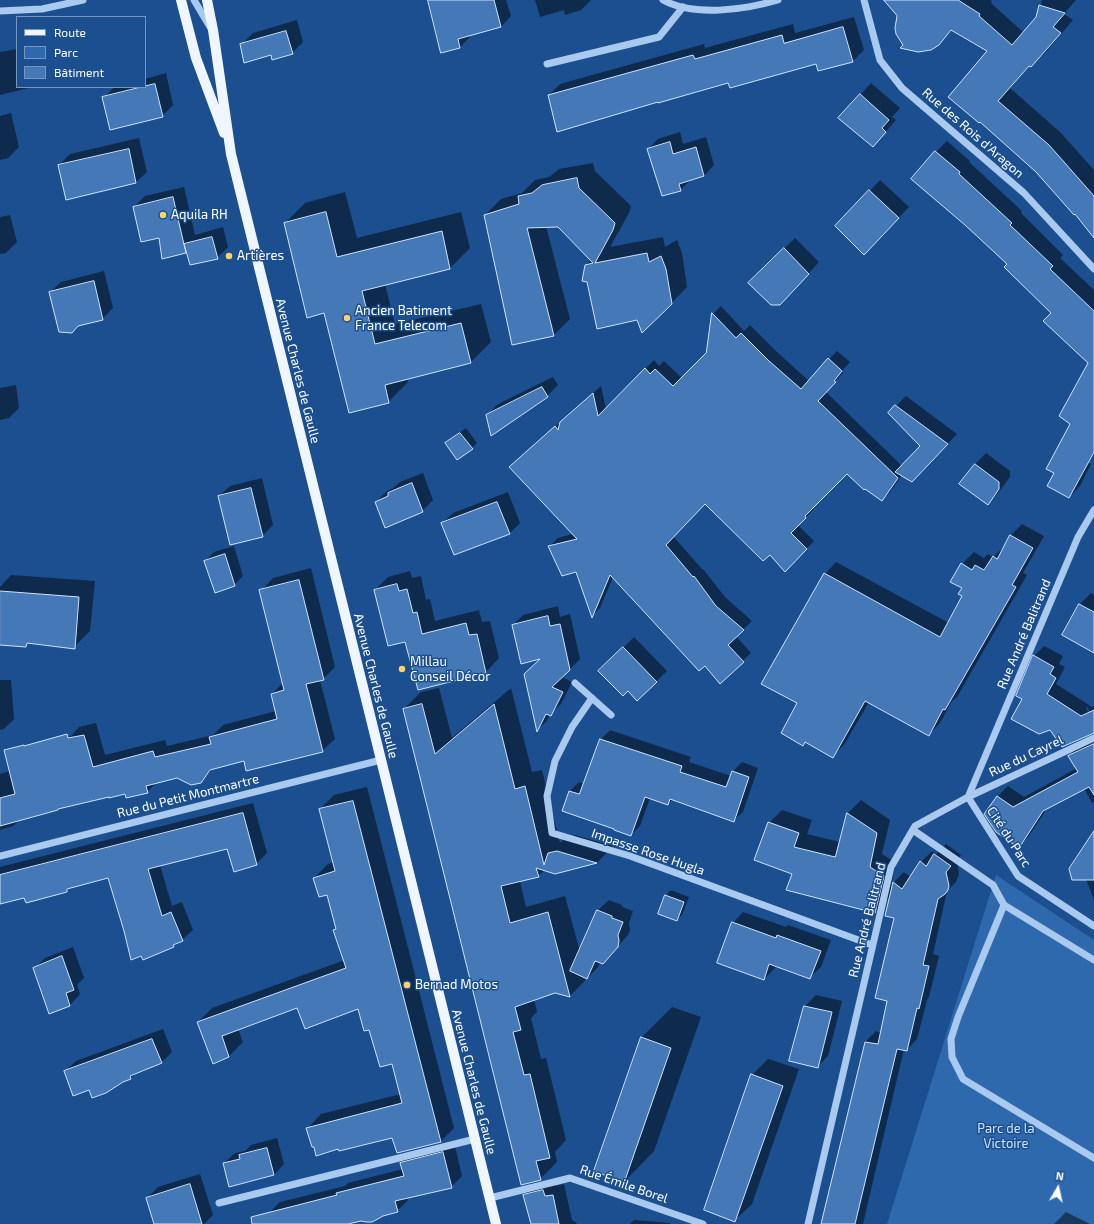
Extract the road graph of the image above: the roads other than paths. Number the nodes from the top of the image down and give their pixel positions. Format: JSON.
{"nodes":[{"id":1,"x":84,"y":0,"type":"edge"},
{"id":2,"x":181,"y":0,"type":"edge"},
{"id":3,"x":194,"y":0,"type":"edge"},
{"id":4,"x":207,"y":0,"type":"edge"},
{"id":5,"x":663,"y":0,"type":"edge"},
{"id":6,"x":778,"y":0,"type":"edge"},
{"id":7,"x":864,"y":0,"type":"edge"},
{"id":8,"x":683,"y":7,"type":"junction"},
{"id":9,"x":0,"y":11,"type":"edge"},
{"id":10,"x":212,"y":30,"type":"junction"},
{"id":11,"x":547,"y":64,"type":"dead end"},
{"id":12,"x":231,"y":154,"type":"junction"},
{"id":13,"x":1094,"y":269,"type":"edge"},
{"id":14,"x":1094,"y":510,"type":"edge"},
{"id":15,"x":574,"y":683,"type":"dead end"},
{"id":16,"x":592,"y":698,"type":"junction"},
{"id":17,"x":611,"y":715,"type":"dead end"},
{"id":18,"x":1094,"y":738,"type":"edge"},
{"id":19,"x":381,"y":760,"type":"junction"},
{"id":20,"x":968,"y":796,"type":"junction"},
{"id":21,"x":913,"y":830,"type":"junction"},
{"id":22,"x":0,"y":856,"type":"edge"},
{"id":23,"x":1004,"y":905,"type":"junction"},
{"id":24,"x":1094,"y":926,"type":"edge"},
{"id":25,"x":872,"y":945,"type":"junction"},
{"id":26,"x":1094,"y":960,"type":"edge"},
{"id":27,"x":475,"y":1139,"type":"junction"},
{"id":28,"x":1094,"y":1158,"type":"edge"},
{"id":29,"x":490,"y":1198,"type":"junction"},
{"id":30,"x":219,"y":1203,"type":"dead end"},
{"id":31,"x":496,"y":1224,"type":"edge"},
{"id":32,"x":703,"y":1224,"type":"edge"},
{"id":33,"x":808,"y":1224,"type":"edge"}],
"edges":[{"from":1,"to":9,"type":"street"},
{"from":2,"to":12,"type":"main road","name":"Avenue Charles de Gaulle"},
{"from":3,"to":10,"type":"street"},
{"from":4,"to":10,"type":"main road","name":"Avenue Charles de Gaulle"},
{"from":5,"to":8,"type":"street"},
{"from":6,"to":8,"type":"street"},
{"from":7,"to":13,"type":"street","name":"Rue des Rois d'Aragon"},
{"from":8,"to":11,"type":"street"},
{"from":10,"to":12,"type":"main road","name":"Avenue Charles de Gaulle"},
{"from":12,"to":19,"type":"main road","name":"Avenue Charles de Gaulle"},
{"from":14,"to":20,"type":"street","name":"Rue André Balitrand"},
{"from":15,"to":16,"type":"street"},
{"from":16,"to":17,"type":"street"},
{"from":16,"to":25,"type":"street","name":"Impasse Rose Hugla"},
{"from":18,"to":20,"type":"street","name":"Rue du Cayrel"},
{"from":19,"to":22,"type":"street","name":"Rue du Petit Montmartre"},
{"from":19,"to":27,"type":"main road","name":"Avenue Charles de Gaulle"},
{"from":20,"to":21,"type":"street","name":"Rue André Balitrand"},
{"from":20,"to":24,"type":"street","name":"Cité du Parc"},
{"from":21,"to":23,"type":"street"},
{"from":21,"to":25,"type":"street","name":"Rue André Balitrand"},
{"from":23,"to":26,"type":"street"},
{"from":23,"to":28,"type":"street"},
{"from":25,"to":33,"type":"street","name":"Rue André Balitrand"},
{"from":27,"to":29,"type":"main road","name":"Avenue Charles de Gaulle"},
{"from":27,"to":30,"type":"street"},
{"from":29,"to":31,"type":"main road","name":"Avenue Charles de Gaulle"},
{"from":29,"to":32,"type":"street","name":"Rue Émile Borel"}]}
